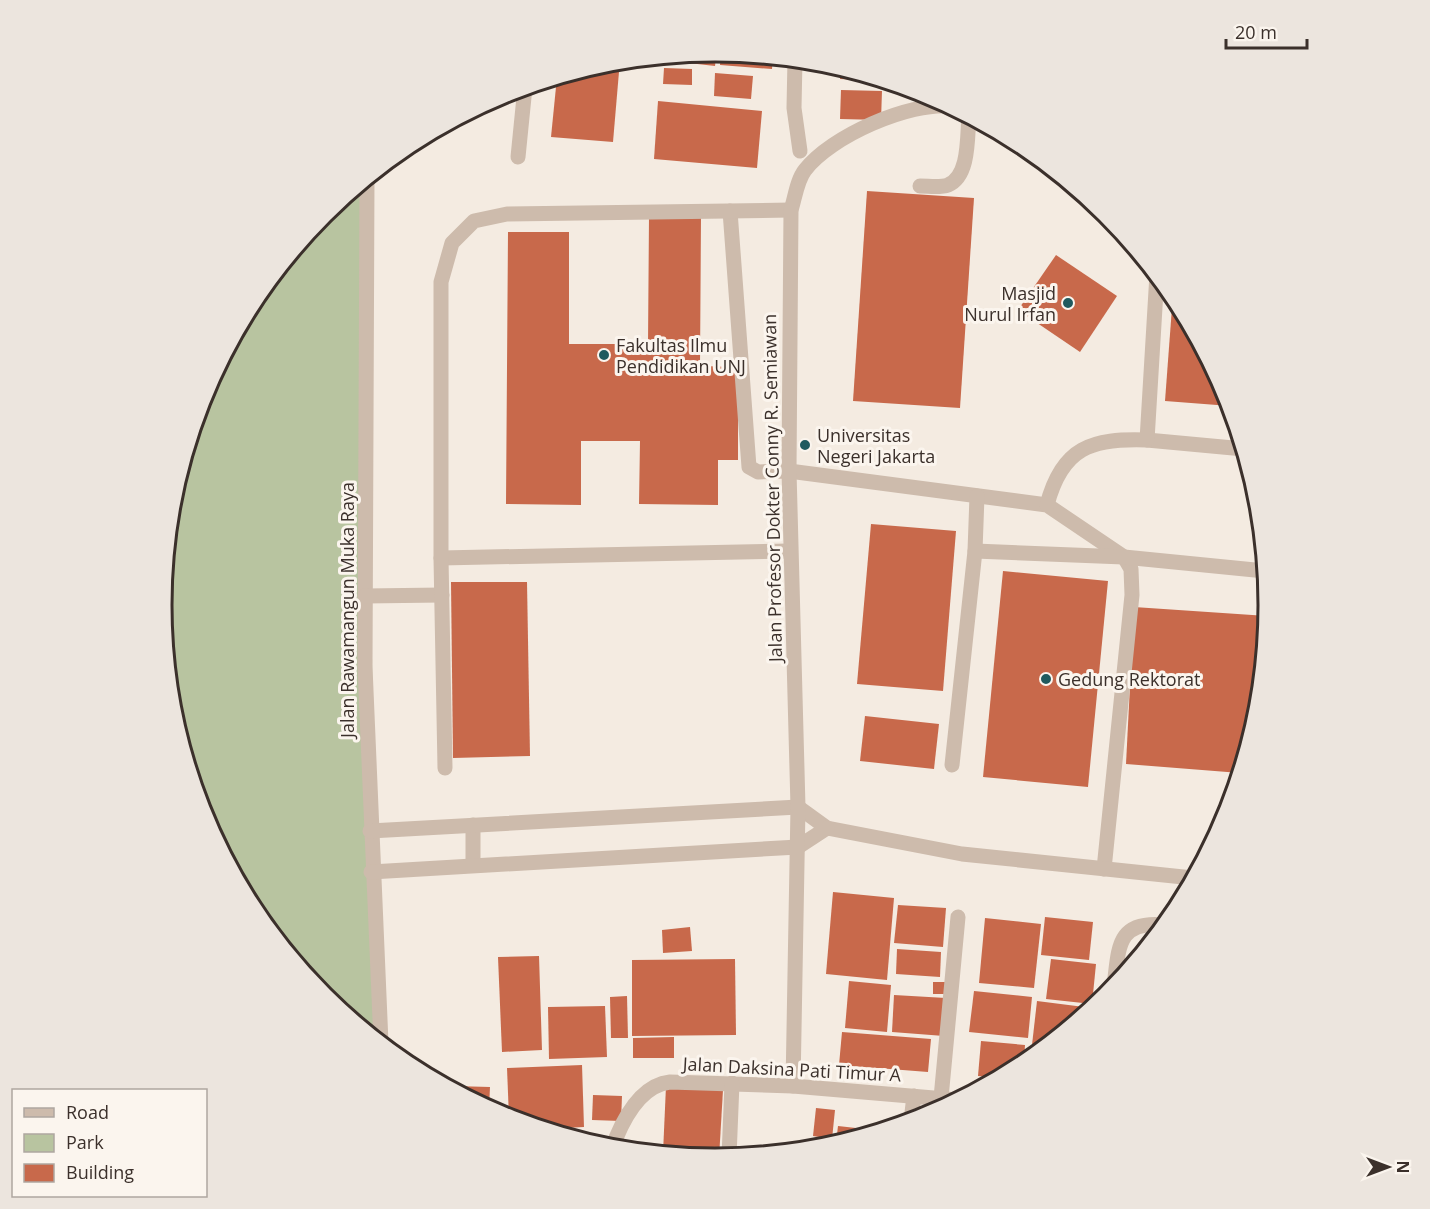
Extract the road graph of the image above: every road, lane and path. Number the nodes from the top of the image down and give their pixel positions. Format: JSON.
{"nodes":[{"id":1,"x":795,"y":68,"type":"edge"},
{"id":2,"x":524,"y":96,"type":"edge"},
{"id":3,"x":930,"y":106,"type":"edge"},
{"id":4,"x":968,"y":124,"type":"edge"},
{"id":5,"x":800,"y":151,"type":"dead end"},
{"id":6,"x":518,"y":157,"type":"dead end"},
{"id":7,"x":920,"y":186,"type":"dead end"},
{"id":8,"x":367,"y":188,"type":"edge"},
{"id":9,"x":791,"y":210,"type":"junction"},
{"id":10,"x":730,"y":211,"type":"junction"},
{"id":11,"x":1156,"y":289,"type":"edge"},
{"id":12,"x":1147,"y":440,"type":"junction"},
{"id":13,"x":1234,"y":448,"type":"edge"},
{"id":14,"x":789,"y":471,"type":"junction"},
{"id":15,"x":977,"y":496,"type":"junction"},
{"id":16,"x":1047,"y":505,"type":"junction"},
{"id":17,"x":790,"y":551,"type":"junction"},
{"id":18,"x":975,"y":551,"type":"junction"},
{"id":19,"x":1124,"y":557,"type":"junction"},
{"id":20,"x":441,"y":558,"type":"junction"},
{"id":21,"x":1257,"y":570,"type":"edge"},
{"id":22,"x":442,"y":595,"type":"junction"},
{"id":23,"x":365,"y":596,"type":"junction"},
{"id":24,"x":952,"y":765,"type":"dead end"},
{"id":25,"x":445,"y":768,"type":"dead end"},
{"id":26,"x":798,"y":807,"type":"junction"},
{"id":27,"x":472,"y":825,"type":"junction"},
{"id":28,"x":827,"y":828,"type":"junction"},
{"id":29,"x":370,"y":831,"type":"junction"},
{"id":30,"x":798,"y":847,"type":"junction"},
{"id":31,"x":473,"y":865,"type":"junction"},
{"id":32,"x":1104,"y":869,"type":"junction"},
{"id":33,"x":372,"y":872,"type":"junction"},
{"id":34,"x":1184,"y":877,"type":"edge"},
{"id":35,"x":958,"y":918,"type":"dead end"},
{"id":36,"x":1154,"y":923,"type":"edge"},
{"id":37,"x":1116,"y":970,"type":"edge"},
{"id":38,"x":380,"y":1032,"type":"edge"},
{"id":39,"x":732,"y":1083,"type":"junction"},
{"id":40,"x":793,"y":1086,"type":"junction"},
{"id":41,"x":914,"y":1096,"type":"junction"},
{"id":42,"x":941,"y":1098,"type":"joint"},
{"id":43,"x":913,"y":1110,"type":"edge"},
{"id":44,"x":616,"y":1138,"type":"dead end"},
{"id":45,"x":729,"y":1147,"type":"edge"}],
"edges":[{"from":1,"to":5,"type":"street"},
{"from":2,"to":6,"type":"street"},
{"from":3,"to":9,"type":"street","name":"Jalan Profesor Dokter Conny R. Semiawan"},
{"from":4,"to":7,"type":"street"},
{"from":8,"to":23,"type":"street","name":"Jalan Rawamangun Muka Raya"},
{"from":9,"to":10,"type":"street"},
{"from":9,"to":14,"type":"street","name":"Jalan Profesor Dokter Conny R. Semiawan"},
{"from":10,"to":14,"type":"street"},
{"from":10,"to":20,"type":"street"},
{"from":11,"to":12,"type":"street"},
{"from":12,"to":13,"type":"street"},
{"from":12,"to":16,"type":"street"},
{"from":14,"to":15,"type":"street"},
{"from":14,"to":17,"type":"street","name":"Jalan Profesor Dokter Conny R. Semiawan"},
{"from":15,"to":16,"type":"street"},
{"from":15,"to":18,"type":"street"},
{"from":16,"to":19,"type":"street"},
{"from":17,"to":20,"type":"street"},
{"from":17,"to":26,"type":"street","name":"Jalan Profesor Dokter Conny R. Semiawan"},
{"from":18,"to":19,"type":"street"},
{"from":18,"to":24,"type":"street"},
{"from":19,"to":21,"type":"street"},
{"from":19,"to":32,"type":"street"},
{"from":20,"to":22,"type":"street"},
{"from":22,"to":23,"type":"street"},
{"from":22,"to":25,"type":"street"},
{"from":23,"to":29,"type":"street","name":"Jalan Rawamangun Muka Raya"},
{"from":26,"to":27,"type":"street"},
{"from":26,"to":28,"type":"street"},
{"from":26,"to":30,"type":"street","name":"Jalan Profesor Dokter Conny R. Semiawan"},
{"from":27,"to":29,"type":"street"},
{"from":27,"to":31,"type":"street"},
{"from":28,"to":30,"type":"street"},
{"from":28,"to":32,"type":"street"},
{"from":29,"to":33,"type":"street","name":"Jalan Rawamangun Muka Raya"},
{"from":30,"to":31,"type":"street"},
{"from":30,"to":40,"type":"street","name":"Jalan Profesor Dokter Conny R. Semiawan"},
{"from":31,"to":33,"type":"street"},
{"from":32,"to":34,"type":"street"},
{"from":33,"to":38,"type":"street","name":"Jalan Rawamangun Muka Raya"},
{"from":35,"to":42,"type":"street"},
{"from":36,"to":37,"type":"street"},
{"from":39,"to":40,"type":"street","name":"Jalan Daksina Pati Timur A"},
{"from":39,"to":44,"type":"street","name":"Jalan Daksina Pati Timur A"},
{"from":39,"to":45,"type":"street"},
{"from":40,"to":41,"type":"street","name":"Jalan Daksina Pati Timur A"},
{"from":41,"to":42,"type":"street","name":"Jalan Daksina Pati Timur A"},
{"from":41,"to":43,"type":"street"}]}
